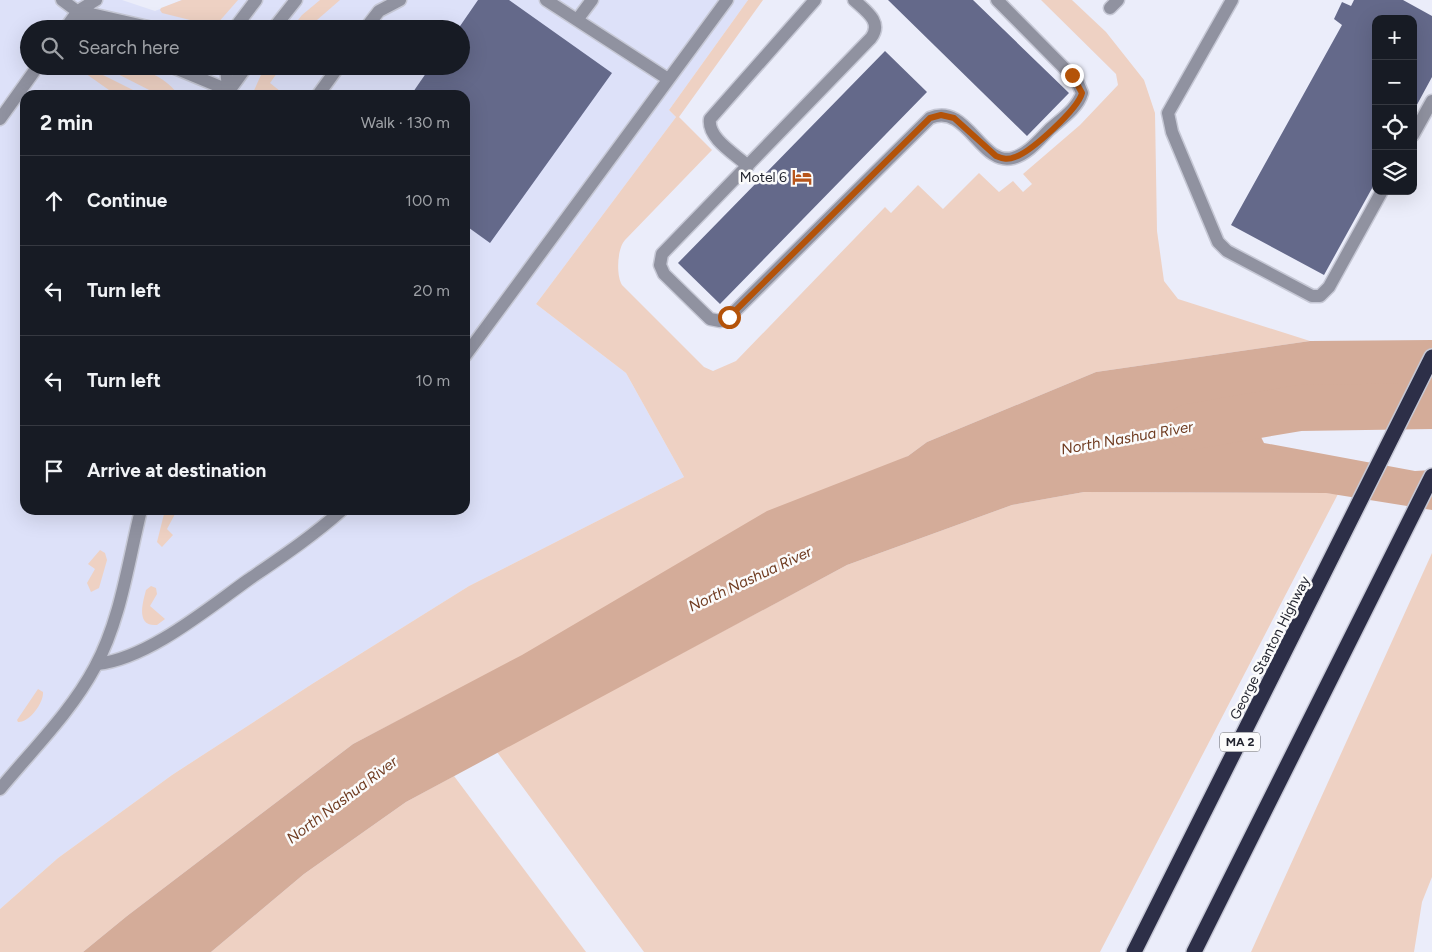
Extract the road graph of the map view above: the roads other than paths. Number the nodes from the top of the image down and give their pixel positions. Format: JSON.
{"nodes":[{"id":1,"x":62,"y":0,"type":"edge"},
{"id":2,"x":96,"y":0,"type":"edge"},
{"id":3,"x":256,"y":0,"type":"edge"},
{"id":4,"x":296,"y":0,"type":"edge"},
{"id":5,"x":400,"y":0,"type":"edge"},
{"id":6,"x":546,"y":0,"type":"edge"},
{"id":7,"x":592,"y":0,"type":"edge"},
{"id":8,"x":727,"y":0,"type":"edge"},
{"id":9,"x":815,"y":0,"type":"edge"},
{"id":10,"x":854,"y":0,"type":"edge"},
{"id":11,"x":997,"y":0,"type":"edge"},
{"id":12,"x":1232,"y":0,"type":"edge"},
{"id":13,"x":78,"y":10,"type":"junction"},
{"id":14,"x":71,"y":20,"type":"edge"},
{"id":15,"x":90,"y":20,"type":"edge"},
{"id":16,"x":120,"y":20,"type":"edge"},
{"id":17,"x":241,"y":20,"type":"edge"},
{"id":18,"x":280,"y":20,"type":"edge"},
{"id":19,"x":372,"y":20,"type":"edge"},
{"id":20,"x":577,"y":20,"type":"junction"},
{"id":21,"x":32,"y":75,"type":"edge"},
{"id":22,"x":189,"y":75,"type":"edge"},
{"id":23,"x":226,"y":75,"type":"edge"},
{"id":24,"x":240,"y":75,"type":"edge"},
{"id":25,"x":332,"y":75,"type":"edge"},
{"id":26,"x":668,"y":79,"type":"junction"},
{"id":27,"x":21,"y":90,"type":"edge"},
{"id":28,"x":221,"y":90,"type":"edge"},
{"id":29,"x":227,"y":90,"type":"edge"},
{"id":30,"x":229,"y":90,"type":"edge"},
{"id":31,"x":322,"y":90,"type":"edge"},
{"id":32,"x":20,"y":91,"type":"edge"},
{"id":33,"x":1432,"y":101,"type":"edge"},
{"id":34,"x":0,"y":119,"type":"edge"},
{"id":35,"x":1417,"y":128,"type":"edge"},
{"id":36,"x":748,"y":166,"type":"junction"},
{"id":37,"x":1380,"y":195,"type":"edge"},
{"id":38,"x":470,"y":349,"type":"edge"},
{"id":39,"x":1432,"y":357,"type":"edge"},
{"id":40,"x":1432,"y":476,"type":"edge"},
{"id":41,"x":140,"y":515,"type":"edge"},
{"id":42,"x":336,"y":515,"type":"edge"},
{"id":43,"x":97,"y":664,"type":"junction"},
{"id":44,"x":0,"y":789,"type":"edge"},
{"id":45,"x":1134,"y":952,"type":"edge"},
{"id":46,"x":1194,"y":952,"type":"edge"}],
"edges":[{"from":1,"to":13,"type":"street"},
{"from":2,"to":13,"type":"street"},
{"from":3,"to":17,"type":"street"},
{"from":4,"to":18,"type":"street"},
{"from":5,"to":19,"type":"street"},
{"from":6,"to":20,"type":"street"},
{"from":7,"to":20,"type":"street"},
{"from":8,"to":26,"type":"street"},
{"from":9,"to":36,"type":"street"},
{"from":10,"to":36,"type":"street"},
{"from":11,"to":36,"type":"street"},
{"from":12,"to":37,"type":"street"},
{"from":13,"to":14,"type":"street"},
{"from":13,"to":15,"type":"street"},
{"from":13,"to":16,"type":"street"},
{"from":20,"to":26,"type":"street"},
{"from":21,"to":27,"type":"street"},
{"from":22,"to":28,"type":"street"},
{"from":23,"to":29,"type":"street"},
{"from":24,"to":30,"type":"street"},
{"from":25,"to":31,"type":"street"},
{"from":26,"to":38,"type":"street"},
{"from":32,"to":34,"type":"street"},
{"from":33,"to":35,"type":"street"},
{"from":39,"to":45,"type":"highway","name":"George Stanton Highway","number":"MA 2"},
{"from":40,"to":46,"type":"highway"},
{"from":41,"to":43,"type":"street"},
{"from":42,"to":43,"type":"street"},
{"from":43,"to":44,"type":"street"}]}
